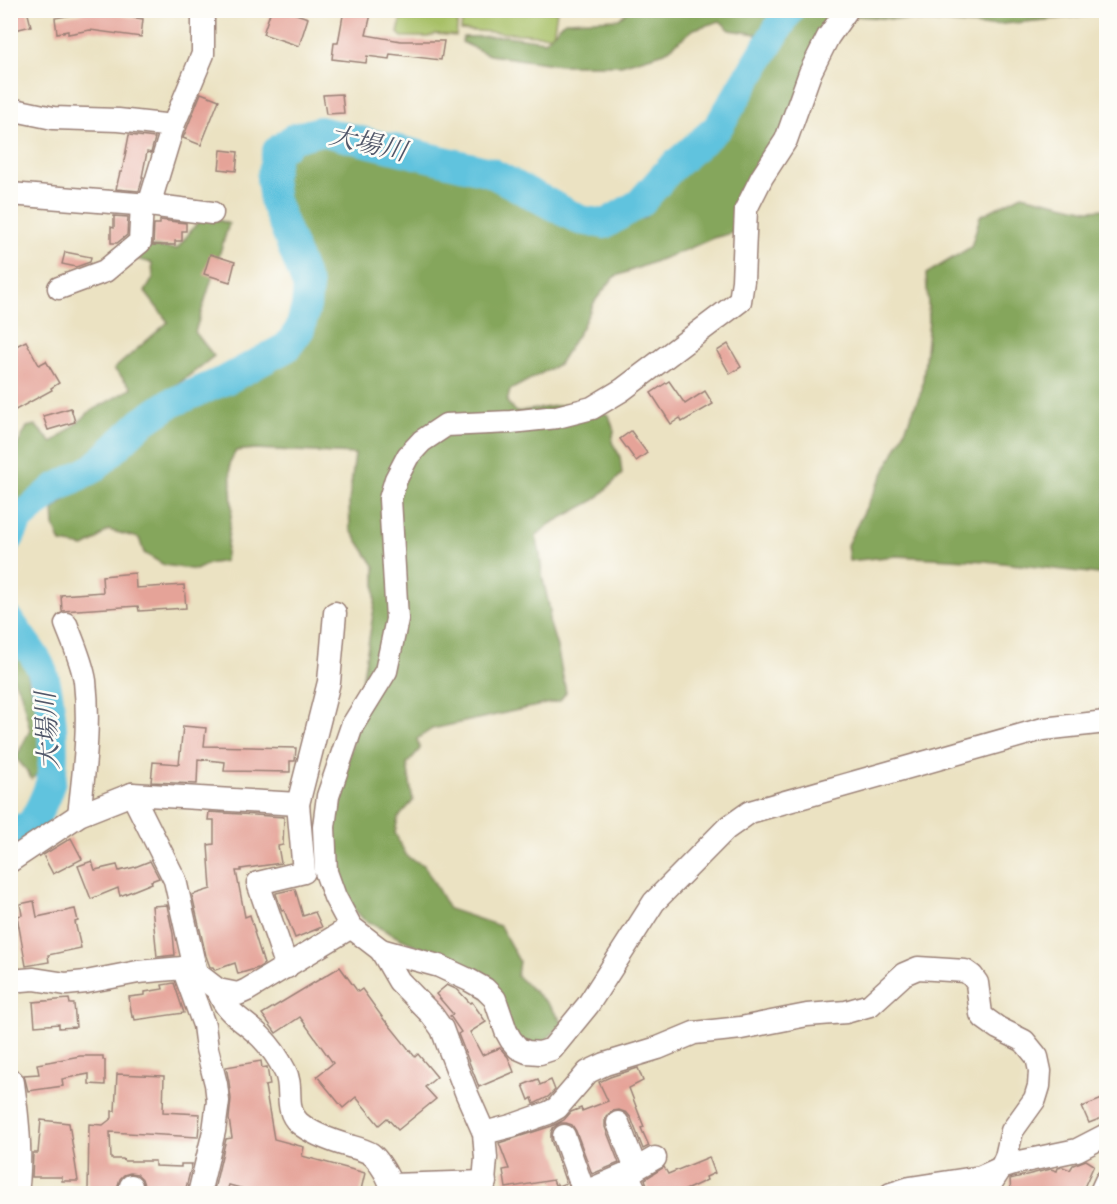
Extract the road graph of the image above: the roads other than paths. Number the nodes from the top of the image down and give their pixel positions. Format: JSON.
{"nodes":[{"id":1,"x":203,"y":10,"type":"edge"},
{"id":2,"x":847,"y":10,"type":"edge"},
{"id":3,"x":10,"y":110,"type":"edge"},
{"id":4,"x":173,"y":126,"type":"junction"},
{"id":5,"x":10,"y":194,"type":"edge"},
{"id":6,"x":146,"y":204,"type":"junction"},
{"id":7,"x":212,"y":213,"type":"dead end"},
{"id":8,"x":59,"y":288,"type":"dead end"},
{"id":9,"x":335,"y":613,"type":"dead end"},
{"id":10,"x":66,"y":624,"type":"dead end"},
{"id":11,"x":1107,"y":722,"type":"edge"},
{"id":12,"x":132,"y":794,"type":"junction"},
{"id":13,"x":298,"y":804,"type":"junction"},
{"id":14,"x":79,"y":815,"type":"junction"},
{"id":15,"x":10,"y":861,"type":"edge"},
{"id":16,"x":315,"y":870,"type":"junction"},
{"id":17,"x":351,"y":927,"type":"junction"},
{"id":18,"x":381,"y":950,"type":"junction"},
{"id":19,"x":287,"y":967,"type":"junction"},
{"id":20,"x":189,"y":970,"type":"junction"},
{"id":21,"x":10,"y":981,"type":"edge"},
{"id":22,"x":218,"y":990,"type":"junction"},
{"id":23,"x":658,"y":1048,"type":"junction"},
{"id":24,"x":682,"y":1052,"type":"dead end"},
{"id":25,"x":10,"y":1083,"type":"edge"},
{"id":26,"x":618,"y":1123,"type":"dead end"},
{"id":27,"x":484,"y":1132,"type":"junction"},
{"id":28,"x":1107,"y":1135,"type":"edge"},
{"id":29,"x":564,"y":1136,"type":"dead end"},
{"id":30,"x":1001,"y":1168,"type":"junction"},
{"id":31,"x":639,"y":1174,"type":"edge"},
{"id":32,"x":1107,"y":1181,"type":"edge"},
{"id":33,"x":484,"y":1188,"type":"edge"},
{"id":34,"x":391,"y":1189,"type":"edge"},
{"id":35,"x":196,"y":1193,"type":"edge"},
{"id":36,"x":582,"y":1193,"type":"edge"},
{"id":37,"x":14,"y":1194,"type":"edge"},
{"id":38,"x":891,"y":1194,"type":"edge"},
{"id":39,"x":984,"y":1194,"type":"edge"},
{"id":40,"x":1100,"y":1194,"type":"edge"}],
"edges":[{"from":1,"to":4,"type":"street"},
{"from":2,"to":16,"type":"street"},
{"from":3,"to":4,"type":"street"},
{"from":4,"to":6,"type":"street"},
{"from":5,"to":6,"type":"street"},
{"from":6,"to":7,"type":"street"},
{"from":6,"to":8,"type":"street"},
{"from":9,"to":13,"type":"street"},
{"from":10,"to":14,"type":"street"},
{"from":11,"to":18,"type":"street"},
{"from":12,"to":13,"type":"street"},
{"from":12,"to":14,"type":"street"},
{"from":12,"to":20,"type":"street"},
{"from":13,"to":16,"type":"street"},
{"from":14,"to":15,"type":"street"},
{"from":16,"to":17,"type":"street"},
{"from":16,"to":19,"type":"street"},
{"from":17,"to":18,"type":"street"},
{"from":17,"to":19,"type":"street"},
{"from":18,"to":27,"type":"street"},
{"from":19,"to":22,"type":"street"},
{"from":20,"to":21,"type":"street"},
{"from":20,"to":22,"type":"street"},
{"from":20,"to":35,"type":"street"},
{"from":22,"to":34,"type":"street"},
{"from":23,"to":24,"type":"street"},
{"from":23,"to":27,"type":"street"},
{"from":23,"to":30,"type":"street"},
{"from":25,"to":37,"type":"main road"},
{"from":26,"to":31,"type":"street"},
{"from":27,"to":33,"type":"street"},
{"from":28,"to":30,"type":"street"},
{"from":29,"to":36,"type":"street"},
{"from":30,"to":38,"type":"street"},
{"from":30,"to":39,"type":"street"},
{"from":31,"to":36,"type":"street"},
{"from":32,"to":40,"type":"street"},
{"from":33,"to":34,"type":"street"}]}
